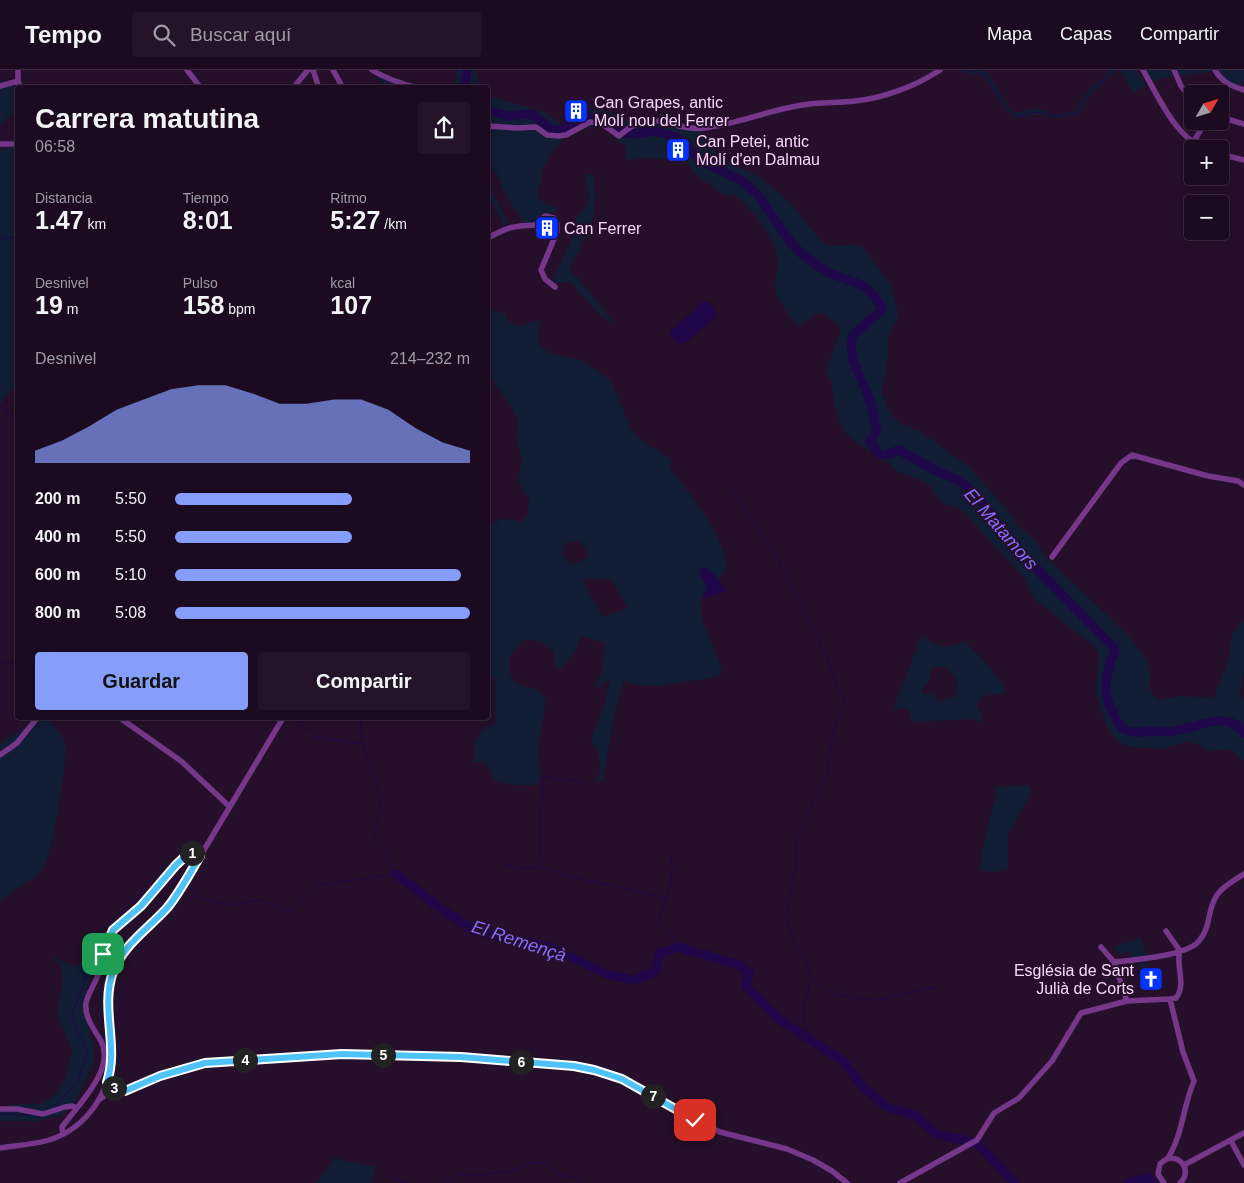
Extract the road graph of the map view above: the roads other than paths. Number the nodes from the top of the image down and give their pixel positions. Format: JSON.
{"nodes":[{"id":1,"x":18,"y":70,"type":"edge"},
{"id":2,"x":187,"y":70,"type":"edge"},
{"id":3,"x":333,"y":70,"type":"edge"},
{"id":4,"x":372,"y":70,"type":"edge"},
{"id":5,"x":940,"y":70,"type":"edge"},
{"id":6,"x":1143,"y":70,"type":"edge"},
{"id":7,"x":1174,"y":70,"type":"edge"},
{"id":8,"x":1215,"y":70,"type":"edge"},
{"id":9,"x":310,"y":72,"type":"edge"},
{"id":10,"x":18,"y":80,"type":"junction"},
{"id":11,"x":20,"y":85,"type":"edge"},
{"id":12,"x":199,"y":85,"type":"edge"},
{"id":13,"x":296,"y":85,"type":"edge"},
{"id":14,"x":317,"y":85,"type":"edge"},
{"id":15,"x":341,"y":85,"type":"edge"},
{"id":16,"x":408,"y":85,"type":"edge"},
{"id":17,"x":0,"y":86,"type":"edge"},
{"id":18,"x":1184,"y":90,"type":"edge"},
{"id":19,"x":1244,"y":90,"type":"edge"},
{"id":20,"x":1229,"y":120,"type":"edge"},
{"id":21,"x":1244,"y":124,"type":"edge"},
{"id":22,"x":490,"y":126,"type":"edge"},
{"id":23,"x":1190,"y":140,"type":"edge"},
{"id":24,"x":0,"y":144,"type":"edge"},
{"id":25,"x":15,"y":144,"type":"edge"},
{"id":26,"x":1229,"y":156,"type":"edge"},
{"id":27,"x":1244,"y":160,"type":"edge"},
{"id":28,"x":490,"y":237,"type":"edge"},
{"id":29,"x":555,"y":287,"type":"dead end"},
{"id":30,"x":1244,"y":484,"type":"edge"},
{"id":31,"x":1052,"y":557,"type":"dead end"},
{"id":32,"x":36,"y":720,"type":"edge"},
{"id":33,"x":123,"y":720,"type":"edge"},
{"id":34,"x":282,"y":720,"type":"edge"},
{"id":35,"x":0,"y":755,"type":"edge"},
{"id":36,"x":230,"y":807,"type":"junction"},
{"id":37,"x":199,"y":859,"type":"junction"},
{"id":38,"x":1244,"y":874,"type":"edge"},
{"id":39,"x":1166,"y":932,"type":"dead end"},
{"id":40,"x":1101,"y":947,"type":"dead end"},
{"id":41,"x":1180,"y":951,"type":"junction"},
{"id":42,"x":1114,"y":962,"type":"junction"},
{"id":43,"x":1170,"y":1000,"type":"junction"},
{"id":44,"x":1127,"y":1001,"type":"junction"},
{"id":45,"x":106,"y":1085,"type":"junction"},
{"id":46,"x":114,"y":1092,"type":"junction"},
{"id":47,"x":100,"y":1099,"type":"junction"},
{"id":48,"x":77,"y":1108,"type":"junction"},
{"id":49,"x":0,"y":1109,"type":"edge"},
{"id":50,"x":67,"y":1120,"type":"junction"},
{"id":51,"x":72,"y":1129,"type":"junction"},
{"id":52,"x":1244,"y":1133,"type":"edge"},
{"id":53,"x":63,"y":1134,"type":"junction"},
{"id":54,"x":1231,"y":1141,"type":"junction"},
{"id":55,"x":0,"y":1148,"type":"edge"},
{"id":56,"x":1168,"y":1158,"type":"junction"},
{"id":57,"x":1184,"y":1165,"type":"junction"},
{"id":58,"x":1244,"y":1165,"type":"edge"},
{"id":59,"x":1162,"y":1181,"type":"edge"},
{"id":60,"x":846,"y":1183,"type":"edge"},
{"id":61,"x":900,"y":1183,"type":"edge"},
{"id":62,"x":1154,"y":1183,"type":"edge"},
{"id":63,"x":1180,"y":1183,"type":"edge"}],
"edges":[{"from":1,"to":10,"type":"street"},
{"from":2,"to":12,"type":"street"},
{"from":3,"to":15,"type":"street"},
{"from":4,"to":16,"type":"street"},
{"from":5,"to":22,"type":"street"},
{"from":6,"to":23,"type":"street"},
{"from":7,"to":18,"type":"street"},
{"from":8,"to":19,"type":"street"},
{"from":9,"to":13,"type":"street"},
{"from":9,"to":14,"type":"street"},
{"from":10,"to":11,"type":"street"},
{"from":10,"to":17,"type":"street"},
{"from":20,"to":21,"type":"street"},
{"from":24,"to":25,"type":"street"},
{"from":26,"to":27,"type":"street"},
{"from":28,"to":29,"type":"street"},
{"from":30,"to":31,"type":"street"},
{"from":32,"to":35,"type":"street"},
{"from":33,"to":36,"type":"street"},
{"from":34,"to":36,"type":"street"},
{"from":36,"to":37,"type":"street"},
{"from":37,"to":45,"type":"street"},
{"from":37,"to":48,"type":"street"},
{"from":38,"to":41,"type":"street"},
{"from":39,"to":41,"type":"street"},
{"from":40,"to":42,"type":"street"},
{"from":41,"to":42,"type":"street"},
{"from":41,"to":43,"type":"street"},
{"from":42,"to":44,"type":"street"},
{"from":43,"to":44,"type":"street"},
{"from":43,"to":56,"type":"street"},
{"from":44,"to":61,"type":"street"},
{"from":45,"to":46,"type":"street"},
{"from":45,"to":47,"type":"street"},
{"from":46,"to":47,"type":"street"},
{"from":46,"to":60,"type":"street"},
{"from":47,"to":51,"type":"street"},
{"from":48,"to":49,"type":"street"},
{"from":48,"to":50,"type":"street"},
{"from":50,"to":51,"type":"street"},
{"from":50,"to":53,"type":"street"},
{"from":51,"to":53,"type":"street"},
{"from":52,"to":54,"type":"street"},
{"from":53,"to":55,"type":"street"},
{"from":54,"to":57,"type":"street"},
{"from":54,"to":58,"type":"street"},
{"from":56,"to":57,"type":"street"},
{"from":56,"to":59,"type":"street"},
{"from":57,"to":63,"type":"street"},
{"from":59,"to":62,"type":"street"}]}
